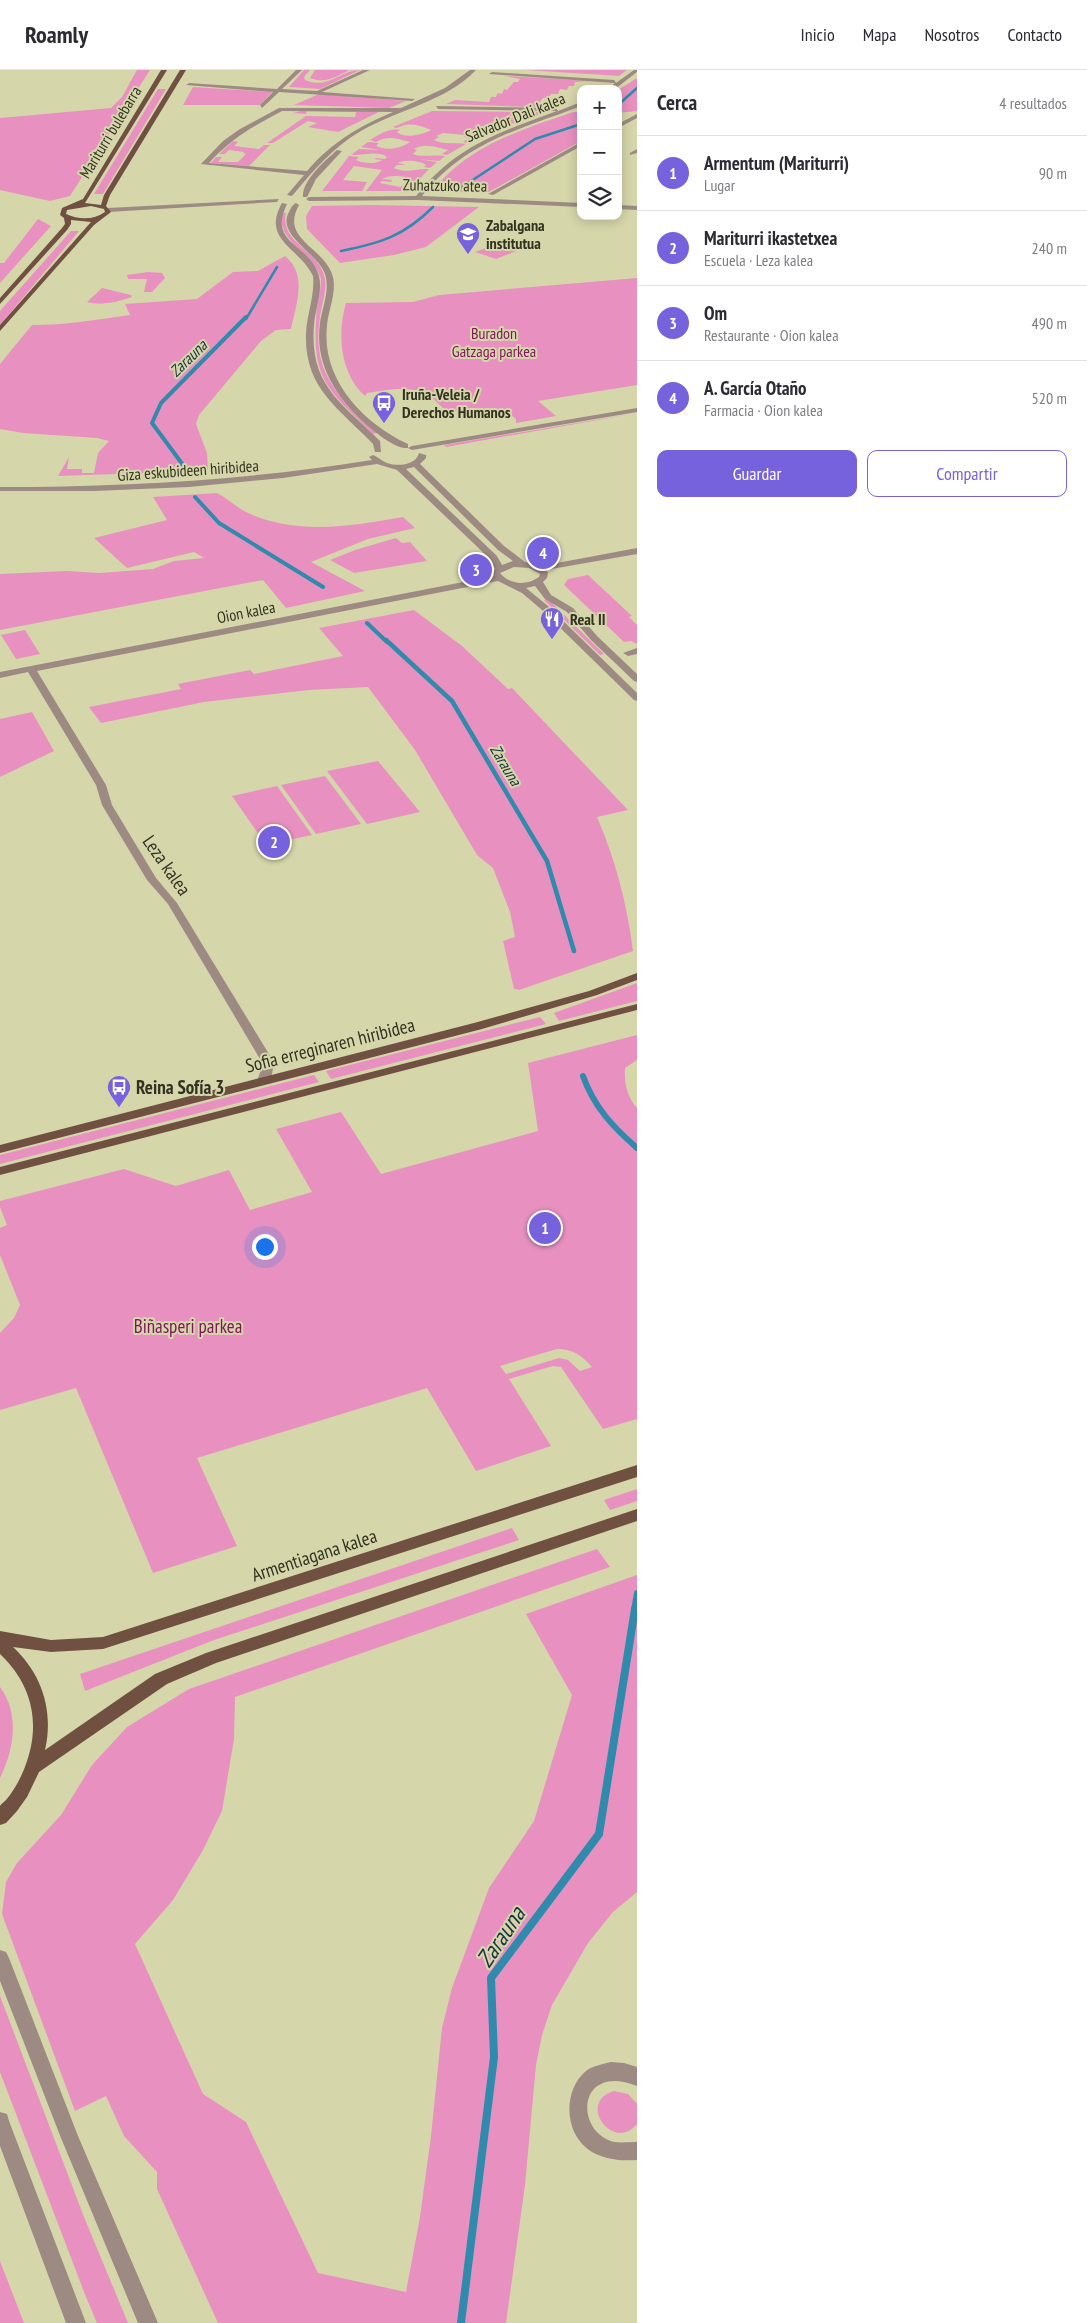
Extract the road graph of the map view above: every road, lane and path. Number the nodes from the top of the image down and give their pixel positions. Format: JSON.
{"nodes":[{"id":1,"x":164,"y":70,"type":"edge"},
{"id":2,"x":183,"y":70,"type":"edge"},
{"id":3,"x":299,"y":70,"type":"edge"},
{"id":4,"x":367,"y":70,"type":"edge"},
{"id":5,"x":472,"y":70,"type":"edge"},
{"id":6,"x":505,"y":70,"type":"edge"},
{"id":7,"x":637,"y":70,"type":"edge"},
{"id":8,"x":482,"y":71,"type":"edge"},
{"id":9,"x":492,"y":74,"type":"dead end"},
{"id":10,"x":621,"y":77,"type":"dead end"},
{"id":11,"x":614,"y":82,"type":"dead end"},
{"id":12,"x":189,"y":85,"type":"dead end"},
{"id":13,"x":616,"y":85,"type":"edge"},
{"id":14,"x":280,"y":91,"type":"junction"},
{"id":15,"x":315,"y":93,"type":"junction"},
{"id":16,"x":299,"y":100,"type":"dead end"},
{"id":17,"x":412,"y":100,"type":"dead end"},
{"id":18,"x":292,"y":103,"type":"dead end"},
{"id":19,"x":577,"y":105,"type":"edge"},
{"id":20,"x":262,"y":106,"type":"dead end"},
{"id":21,"x":285,"y":107,"type":"dead end"},
{"id":22,"x":438,"y":107,"type":"dead end"},
{"id":23,"x":401,"y":110,"type":"junction"},
{"id":24,"x":556,"y":110,"type":"dead end"},
{"id":25,"x":572,"y":111,"type":"dead end"},
{"id":26,"x":577,"y":111,"type":"edge"},
{"id":27,"x":624,"y":114,"type":"dead end"},
{"id":28,"x":637,"y":115,"type":"edge"},
{"id":29,"x":622,"y":124,"type":"edge"},
{"id":30,"x":577,"y":146,"type":"edge"},
{"id":31,"x":307,"y":172,"type":"junction"},
{"id":32,"x":491,"y":194,"type":"dead end"},
{"id":33,"x":290,"y":195,"type":"junction"},
{"id":34,"x":307,"y":198,"type":"junction"},
{"id":35,"x":418,"y":198,"type":"junction"},
{"id":36,"x":277,"y":200,"type":"junction"},
{"id":37,"x":284,"y":204,"type":"junction"},
{"id":38,"x":77,"y":205,"type":"junction"},
{"id":39,"x":296,"y":205,"type":"junction"},
{"id":40,"x":577,"y":205,"type":"edge"},
{"id":41,"x":622,"y":207,"type":"edge"},
{"id":42,"x":636,"y":207,"type":"edge"},
{"id":43,"x":106,"y":209,"type":"junction"},
{"id":44,"x":67,"y":217,"type":"junction"},
{"id":45,"x":99,"y":218,"type":"junction"},
{"id":46,"x":0,"y":302,"type":"edge"},
{"id":47,"x":0,"y":329,"type":"edge"},
{"id":48,"x":637,"y":410,"type":"edge"},
{"id":49,"x":637,"y":417,"type":"edge"},
{"id":50,"x":409,"y":447,"type":"junction"},
{"id":51,"x":422,"y":455,"type":"junction"},
{"id":52,"x":376,"y":456,"type":"junction"},
{"id":53,"x":416,"y":464,"type":"junction"},
{"id":54,"x":399,"y":467,"type":"junction"},
{"id":55,"x":0,"y":482,"type":"edge"},
{"id":56,"x":0,"y":489,"type":"edge"},
{"id":57,"x":637,"y":551,"type":"edge"},
{"id":58,"x":522,"y":564,"type":"junction"},
{"id":59,"x":540,"y":569,"type":"junction"},
{"id":60,"x":499,"y":574,"type":"junction"},
{"id":61,"x":539,"y":582,"type":"junction"},
{"id":62,"x":512,"y":584,"type":"junction"},
{"id":63,"x":31,"y":669,"type":"junction"},
{"id":64,"x":0,"y":675,"type":"edge"},
{"id":65,"x":637,"y":679,"type":"edge"},
{"id":66,"x":637,"y":698,"type":"edge"},
{"id":67,"x":637,"y":976,"type":"edge"},
{"id":68,"x":637,"y":1007,"type":"edge"},
{"id":69,"x":263,"y":1082,"type":"junction"},
{"id":70,"x":0,"y":1149,"type":"edge"},
{"id":71,"x":0,"y":1171,"type":"edge"},
{"id":72,"x":637,"y":1471,"type":"edge"},
{"id":73,"x":637,"y":1515,"type":"edge"},
{"id":74,"x":0,"y":1638,"type":"edge"},
{"id":75,"x":0,"y":1645,"type":"edge"},
{"id":76,"x":34,"y":1767,"type":"junction"},
{"id":77,"x":0,"y":1818,"type":"edge"},
{"id":78,"x":0,"y":1958,"type":"edge"},
{"id":79,"x":637,"y":2077,"type":"edge"},
{"id":80,"x":0,"y":2120,"type":"edge"},
{"id":81,"x":637,"y":2151,"type":"edge"},
{"id":82,"x":76,"y":2323,"type":"edge"},
{"id":83,"x":148,"y":2323,"type":"edge"}],
"edges":[{"from":1,"to":38,"type":"main road","name":"Mariturri bulebarra"},
{"from":2,"to":43,"type":"main road","name":"Mariturri bulebarra"},
{"from":3,"to":14,"type":"street"},
{"from":4,"to":15,"type":"street"},
{"from":5,"to":23,"type":"street"},
{"from":6,"to":10,"type":"street"},
{"from":7,"to":13,"type":"street"},
{"from":8,"to":34,"type":"street"},
{"from":9,"to":11,"type":"street"},
{"from":12,"to":14,"type":"street"},
{"from":14,"to":15,"type":"street"},
{"from":14,"to":20,"type":"street"},
{"from":15,"to":16,"type":"street"},
{"from":15,"to":17,"type":"street"},
{"from":18,"to":21,"type":"street"},
{"from":19,"to":35,"type":"street","name":"Salvador Dali kalea"},
{"from":22,"to":24,"type":"street"},
{"from":23,"to":31,"type":"street"},
{"from":23,"to":31,"type":"street"},
{"from":25,"to":26,"type":"street"},
{"from":27,"to":28,"type":"street"},
{"from":28,"to":29,"type":"street"},
{"from":30,"to":32,"type":"street"},
{"from":31,"to":33,"type":"street"},
{"from":33,"to":34,"type":"street","name":"Zuhatzuko atea"},
{"from":33,"to":36,"type":"street"},
{"from":34,"to":35,"type":"street","name":"Zuhatzuko atea"},
{"from":34,"to":39,"type":"street"},
{"from":35,"to":40,"type":"street","name":"Zuhatzuko atea"},
{"from":36,"to":37,"type":"street"},
{"from":36,"to":43,"type":"street"},
{"from":37,"to":39,"type":"street"},
{"from":37,"to":52,"type":"street"},
{"from":38,"to":43,"type":"main road"},
{"from":38,"to":44,"type":"main road","name":"Mariturri bulebarra"},
{"from":39,"to":50,"type":"street"},
{"from":41,"to":42,"type":"street"},
{"from":43,"to":45,"type":"main road"},
{"from":44,"to":45,"type":"main road"},
{"from":44,"to":46,"type":"main road"},
{"from":45,"to":47,"type":"main road"},
{"from":48,"to":50,"type":"street"},
{"from":49,"to":51,"type":"street"},
{"from":50,"to":51,"type":"street"},
{"from":50,"to":52,"type":"street"},
{"from":51,"to":53,"type":"street"},
{"from":52,"to":54,"type":"street"},
{"from":52,"to":55,"type":"street","name":"Giza eskubideen hiribidea"},
{"from":52,"to":56,"type":"street","name":"Giza eskubideen hiribidea"},
{"from":53,"to":54,"type":"street"},
{"from":53,"to":58,"type":"street"},
{"from":54,"to":60,"type":"street"},
{"from":57,"to":59,"type":"street"},
{"from":58,"to":59,"type":"street"},
{"from":58,"to":60,"type":"street","name":"Oion kalea"},
{"from":59,"to":61,"type":"street"},
{"from":60,"to":62,"type":"street"},
{"from":60,"to":63,"type":"street","name":"Oion kalea"},
{"from":61,"to":62,"type":"street"},
{"from":61,"to":65,"type":"street"},
{"from":62,"to":66,"type":"street"},
{"from":63,"to":64,"type":"street","name":"Oion kalea"},
{"from":63,"to":69,"type":"street","name":"Leza kalea"},
{"from":67,"to":69,"type":"main road","name":"Sofia erreginaren hiribidea"},
{"from":68,"to":71,"type":"main road","name":"Sofia erreginaren hiribidea"},
{"from":69,"to":70,"type":"main road","name":"Sofia erreginaren hiribidea"},
{"from":72,"to":74,"type":"main road","name":"Armentiagana kalea"},
{"from":73,"to":76,"type":"main road"},
{"from":75,"to":76,"type":"main road"},
{"from":76,"to":77,"type":"main road"},
{"from":78,"to":83,"type":"street"},
{"from":79,"to":81,"type":"street"},
{"from":80,"to":82,"type":"street"}]}
